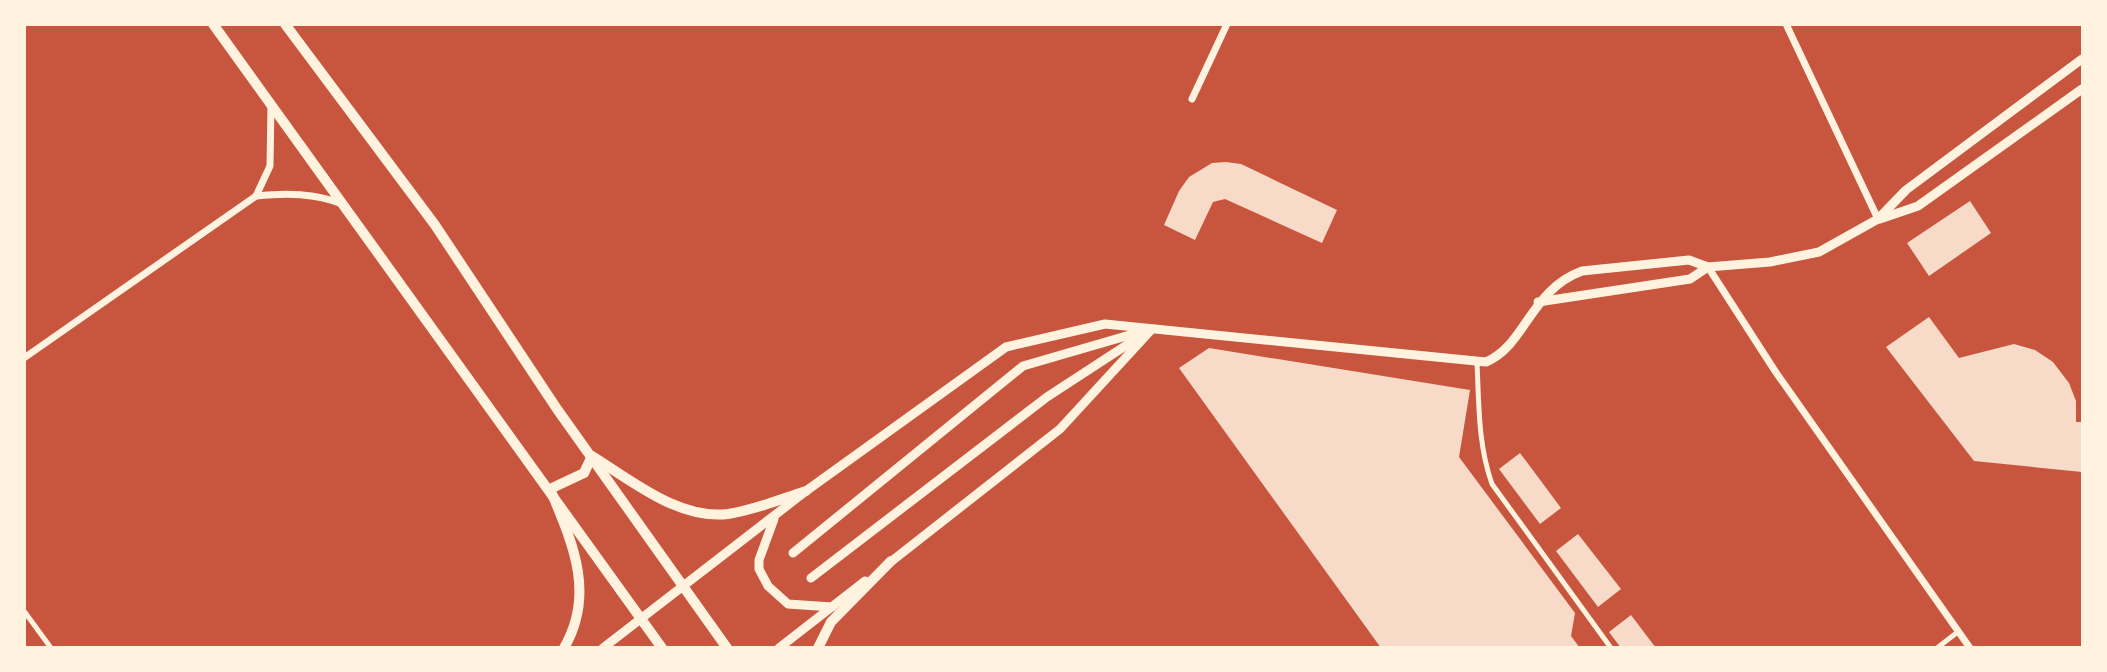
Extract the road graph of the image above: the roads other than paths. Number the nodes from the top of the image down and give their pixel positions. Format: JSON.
{"nodes":[{"id":1,"x":213,"y":24,"type":"edge"},
{"id":2,"x":285,"y":24,"type":"edge"},
{"id":3,"x":1227,"y":24,"type":"edge"},
{"id":4,"x":1786,"y":24,"type":"edge"},
{"id":5,"x":2082,"y":59,"type":"edge"},
{"id":6,"x":2082,"y":89,"type":"edge"},
{"id":7,"x":1192,"y":99,"type":"dead end"},
{"id":8,"x":271,"y":101,"type":"junction"},
{"id":9,"x":257,"y":196,"type":"junction"},
{"id":10,"x":344,"y":205,"type":"junction"},
{"id":11,"x":1878,"y":219,"type":"junction"},
{"id":12,"x":1708,"y":267,"type":"junction"},
{"id":13,"x":1538,"y":302,"type":"junction"},
{"id":14,"x":1152,"y":328,"type":"junction"},
{"id":15,"x":24,"y":358,"type":"edge"},
{"id":16,"x":1477,"y":363,"type":"junction"},
{"id":17,"x":592,"y":456,"type":"junction"},
{"id":18,"x":550,"y":489,"type":"junction"},
{"id":19,"x":806,"y":491,"type":"junction"},
{"id":20,"x":776,"y":514,"type":"junction"},
{"id":21,"x":793,"y":552,"type":"dead end"},
{"id":22,"x":891,"y":561,"type":"junction"},
{"id":23,"x":811,"y":578,"type":"dead end"},
{"id":24,"x":684,"y":587,"type":"junction"},
{"id":25,"x":832,"y":607,"type":"junction"},
{"id":26,"x":24,"y":611,"type":"edge"},
{"id":27,"x":643,"y":619,"type":"junction"},
{"id":28,"x":1959,"y":631,"type":"junction"},
{"id":29,"x":51,"y":648,"type":"edge"},
{"id":30,"x":564,"y":648,"type":"edge"},
{"id":31,"x":603,"y":648,"type":"edge"},
{"id":32,"x":662,"y":648,"type":"edge"},
{"id":33,"x":727,"y":648,"type":"edge"},
{"id":34,"x":779,"y":648,"type":"edge"},
{"id":35,"x":818,"y":648,"type":"edge"},
{"id":36,"x":1611,"y":648,"type":"edge"},
{"id":37,"x":1937,"y":648,"type":"edge"},
{"id":38,"x":1970,"y":648,"type":"edge"}],
"edges":[{"from":1,"to":8,"type":"main road"},
{"from":2,"to":17,"type":"main road"},
{"from":3,"to":7,"type":"street"},
{"from":4,"to":11,"type":"street"},
{"from":5,"to":11,"type":"street"},
{"from":6,"to":11,"type":"street"},
{"from":8,"to":9,"type":"street"},
{"from":8,"to":10,"type":"main road"},
{"from":9,"to":10,"type":"street"},
{"from":9,"to":15,"type":"street"},
{"from":10,"to":18,"type":"main road"},
{"from":11,"to":12,"type":"street"},
{"from":12,"to":13,"type":"street"},
{"from":12,"to":13,"type":"street"},
{"from":12,"to":28,"type":"street"},
{"from":13,"to":16,"type":"street"},
{"from":14,"to":16,"type":"street"},
{"from":14,"to":19,"type":"street"},
{"from":14,"to":21,"type":"street"},
{"from":14,"to":22,"type":"street"},
{"from":14,"to":23,"type":"street"},
{"from":16,"to":36,"type":"street"},
{"from":17,"to":18,"type":"main road"},
{"from":17,"to":19,"type":"main road"},
{"from":17,"to":24,"type":"main road"},
{"from":18,"to":27,"type":"main road"},
{"from":18,"to":30,"type":"main road"},
{"from":19,"to":20,"type":"street"},
{"from":20,"to":24,"type":"street"},
{"from":20,"to":25,"type":"street"},
{"from":22,"to":25,"type":"street"},
{"from":22,"to":35,"type":"main road"},
{"from":24,"to":27,"type":"street"},
{"from":24,"to":33,"type":"main road"},
{"from":25,"to":34,"type":"street"},
{"from":26,"to":29,"type":"street"},
{"from":27,"to":31,"type":"street"},
{"from":27,"to":32,"type":"main road"},
{"from":28,"to":37,"type":"street"},
{"from":28,"to":38,"type":"street"}]}
